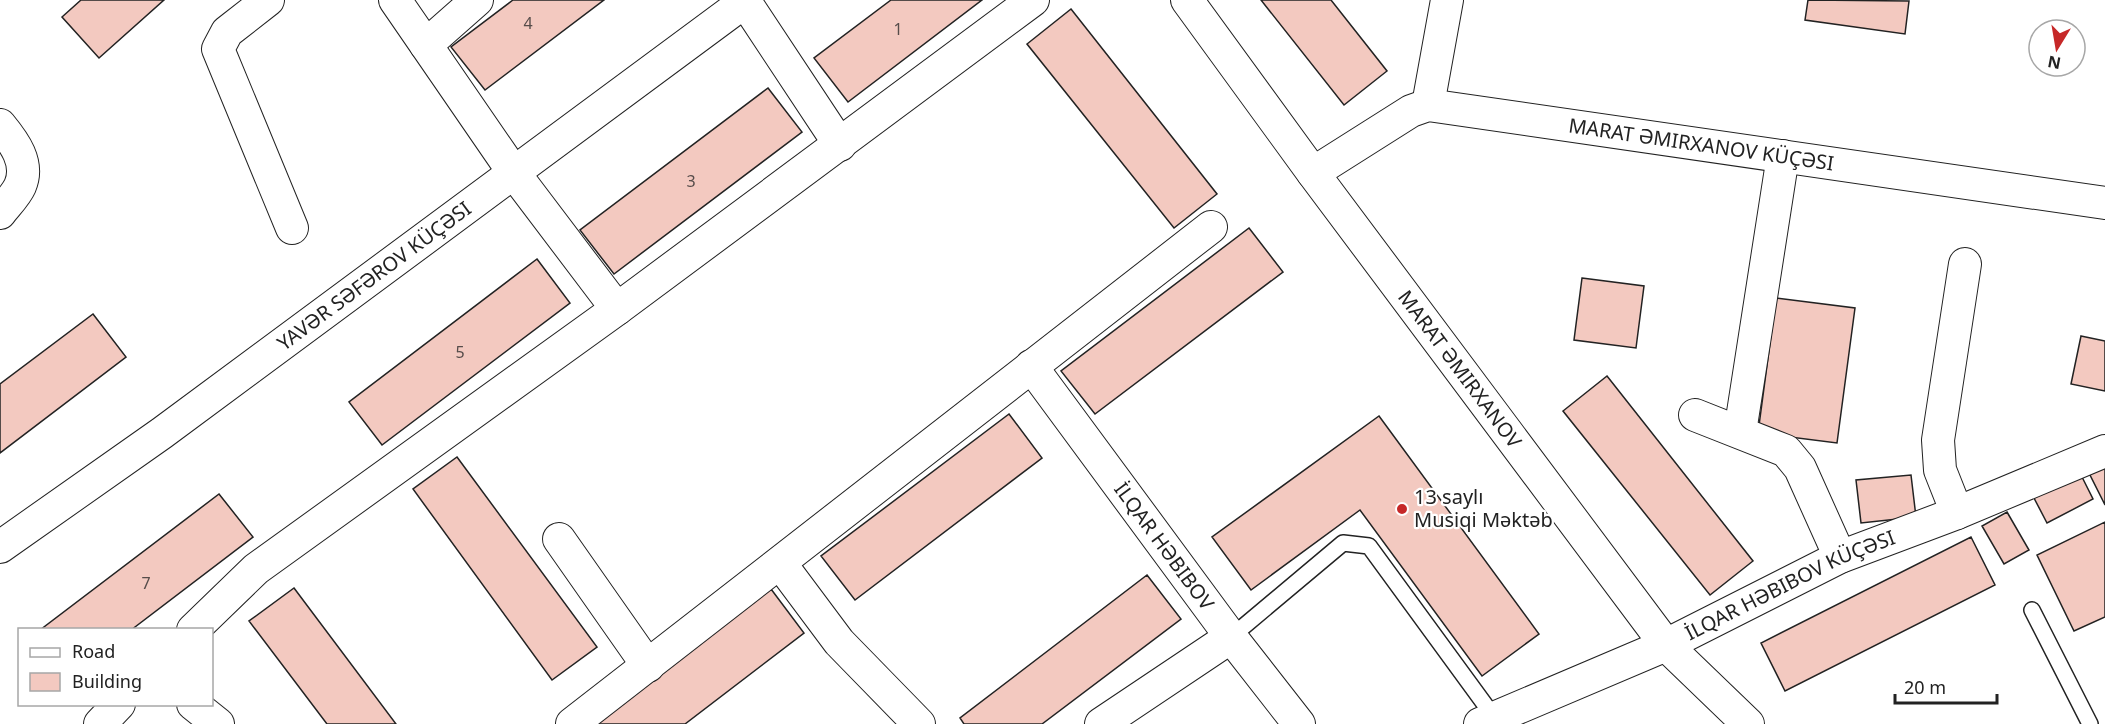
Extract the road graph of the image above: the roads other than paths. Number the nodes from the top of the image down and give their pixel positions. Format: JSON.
{"nodes":[{"id":1,"x":268,"y":0,"type":"edge"},
{"id":2,"x":395,"y":0,"type":"edge"},
{"id":3,"x":477,"y":0,"type":"edge"},
{"id":4,"x":745,"y":0,"type":"edge"},
{"id":5,"x":1033,"y":0,"type":"edge"},
{"id":6,"x":1187,"y":0,"type":"edge"},
{"id":7,"x":1447,"y":0,"type":"edge"},
{"id":8,"x":426,"y":45,"type":"junction"},
{"id":9,"x":1428,"y":105,"type":"junction"},
{"id":10,"x":0,"y":124,"type":"edge"},
{"id":11,"x":840,"y":145,"type":"junction"},
{"id":12,"x":1783,"y":156,"type":"junction"},
{"id":13,"x":514,"y":173,"type":"junction"},
{"id":14,"x":1313,"y":173,"type":"junction"},
{"id":15,"x":2105,"y":203,"type":"edge"},
{"id":16,"x":0,"y":213,"type":"edge"},
{"id":17,"x":1211,"y":227,"type":"dead end"},
{"id":18,"x":292,"y":228,"type":"dead end"},
{"id":19,"x":1965,"y":264,"type":"dead end"},
{"id":20,"x":617,"y":309,"type":"junction"},
{"id":21,"x":1031,"y":366,"type":"junction"},
{"id":22,"x":1695,"y":415,"type":"dead end"},
{"id":23,"x":1740,"y":432,"type":"junction"},
{"id":24,"x":2105,"y":451,"type":"edge"},
{"id":25,"x":1957,"y":513,"type":"junction"},
{"id":26,"x":560,"y":539,"type":"dead end"},
{"id":27,"x":0,"y":547,"type":"edge"},
{"id":28,"x":1840,"y":557,"type":"junction"},
{"id":29,"x":780,"y":563,"type":"junction"},
{"id":30,"x":2032,"y":610,"type":"dead end"},
{"id":31,"x":196,"y":628,"type":"edge"},
{"id":32,"x":1231,"y":637,"type":"junction"},
{"id":33,"x":1666,"y":645,"type":"junction"},
{"id":34,"x":648,"y":666,"type":"junction"},
{"id":35,"x":117,"y":706,"type":"edge"},
{"id":36,"x":194,"y":706,"type":"edge"},
{"id":37,"x":1487,"y":721,"type":"edge"},
{"id":38,"x":100,"y":724,"type":"edge"},
{"id":39,"x":218,"y":724,"type":"edge"},
{"id":40,"x":572,"y":724,"type":"edge"},
{"id":41,"x":919,"y":724,"type":"edge"},
{"id":42,"x":1101,"y":724,"type":"edge"},
{"id":43,"x":1299,"y":724,"type":"edge"},
{"id":44,"x":1748,"y":724,"type":"edge"},
{"id":45,"x":2090,"y":724,"type":"edge"}],
"edges":[{"from":1,"to":18,"type":"street"},
{"from":2,"to":8,"type":"street"},
{"from":3,"to":8,"type":"street"},
{"from":4,"to":11,"type":"street","name":"YAVƏR SƏFƏROV KÜÇƏSI"},
{"from":4,"to":13,"type":"street","name":"YAVƏR SƏFƏROV KÜÇƏSI"},
{"from":5,"to":11,"type":"street"},
{"from":6,"to":14,"type":"street","name":"MARAT ƏMIRXANOV"},
{"from":7,"to":9,"type":"street"},
{"from":8,"to":13,"type":"street"},
{"from":9,"to":12,"type":"street","name":"MARAT ƏMIRXANOV KÜÇƏSI"},
{"from":9,"to":14,"type":"street"},
{"from":10,"to":16,"type":"street"},
{"from":11,"to":20,"type":"street"},
{"from":12,"to":15,"type":"street","name":"MARAT ƏMIRXANOV KÜÇƏSI"},
{"from":12,"to":23,"type":"street"},
{"from":13,"to":20,"type":"street"},
{"from":13,"to":27,"type":"street","name":"YAVƏR SƏFƏROV KÜÇƏSI"},
{"from":14,"to":33,"type":"street","name":"MARAT ƏMIRXANOV"},
{"from":17,"to":21,"type":"street"},
{"from":19,"to":25,"type":"street"},
{"from":20,"to":31,"type":"street"},
{"from":21,"to":29,"type":"street"},
{"from":21,"to":32,"type":"street","name":"İLQAR HƏBIBOV"},
{"from":22,"to":23,"type":"street"},
{"from":23,"to":28,"type":"street"},
{"from":24,"to":25,"type":"street","name":"İLQAR HƏBIBOV KÜÇƏSI"},
{"from":25,"to":28,"type":"street","name":"İLQAR HƏBIBOV KÜÇƏSI"},
{"from":26,"to":34,"type":"street"},
{"from":28,"to":33,"type":"street","name":"İLQAR HƏBIBOV KÜÇƏSI"},
{"from":29,"to":34,"type":"street"},
{"from":29,"to":41,"type":"street"},
{"from":30,"to":45,"type":"lane"},
{"from":32,"to":37,"type":"lane"},
{"from":32,"to":42,"type":"street"},
{"from":32,"to":43,"type":"street","name":"İLQAR HƏBIBOV"},
{"from":33,"to":37,"type":"street","name":"İLQAR HƏBIBOV KÜÇƏSI"},
{"from":33,"to":44,"type":"street","name":"MARAT ƏMIRXANOV"},
{"from":34,"to":40,"type":"street"},
{"from":35,"to":38,"type":"street"},
{"from":36,"to":39,"type":"street"}]}
